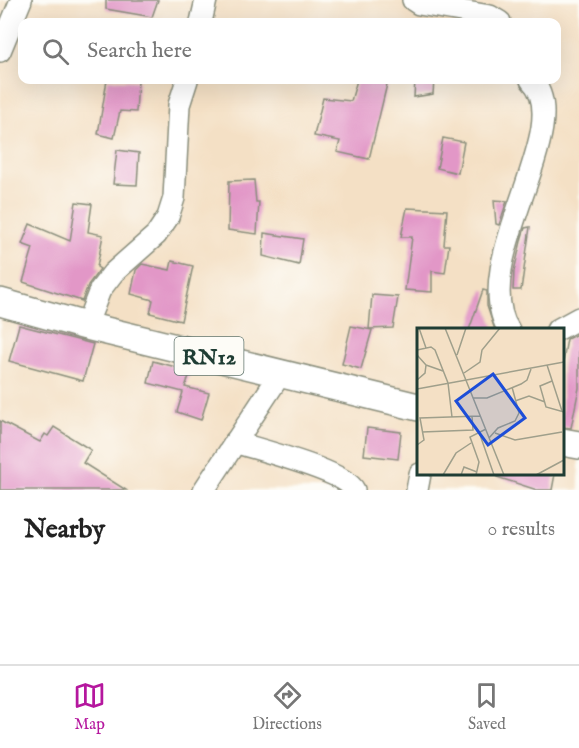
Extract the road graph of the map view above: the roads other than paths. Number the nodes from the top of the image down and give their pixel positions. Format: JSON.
{"nodes":[{"id":1,"x":21,"y":0,"type":"edge"},
{"id":2,"x":206,"y":0,"type":"edge"},
{"id":3,"x":413,"y":0,"type":"edge"},
{"id":4,"x":202,"y":18,"type":"edge"},
{"id":5,"x":493,"y":18,"type":"edge"},
{"id":6,"x":0,"y":51,"type":"edge"},
{"id":7,"x":186,"y":84,"type":"edge"},
{"id":8,"x":534,"y":84,"type":"edge"},
{"id":9,"x":0,"y":302,"type":"edge"},
{"id":10,"x":579,"y":318,"type":"edge"},
{"id":11,"x":86,"y":326,"type":"junction"},
{"id":12,"x":508,"y":328,"type":"edge"},
{"id":13,"x":561,"y":328,"type":"edge"},
{"id":14,"x":281,"y":373,"type":"junction"},
{"id":15,"x":417,"y":407,"type":"edge"},
{"id":16,"x":235,"y":442,"type":"junction"},
{"id":17,"x":564,"y":442,"type":"edge"},
{"id":18,"x":579,"y":446,"type":"edge"},
{"id":19,"x":204,"y":490,"type":"edge"},
{"id":20,"x":354,"y":490,"type":"edge"}],
"edges":[{"from":1,"to":6,"type":"street"},
{"from":2,"to":4,"type":"street"},
{"from":3,"to":5,"type":"street"},
{"from":7,"to":11,"type":"street"},
{"from":8,"to":12,"type":"street"},
{"from":9,"to":11,"type":"main road","number":"RN12"},
{"from":10,"to":13,"type":"street"},
{"from":11,"to":14,"type":"main road","number":"RN12"},
{"from":14,"to":15,"type":"main road","number":"RN12"},
{"from":14,"to":16,"type":"street"},
{"from":16,"to":19,"type":"street"},
{"from":16,"to":20,"type":"street"},
{"from":17,"to":18,"type":"main road"}]}
